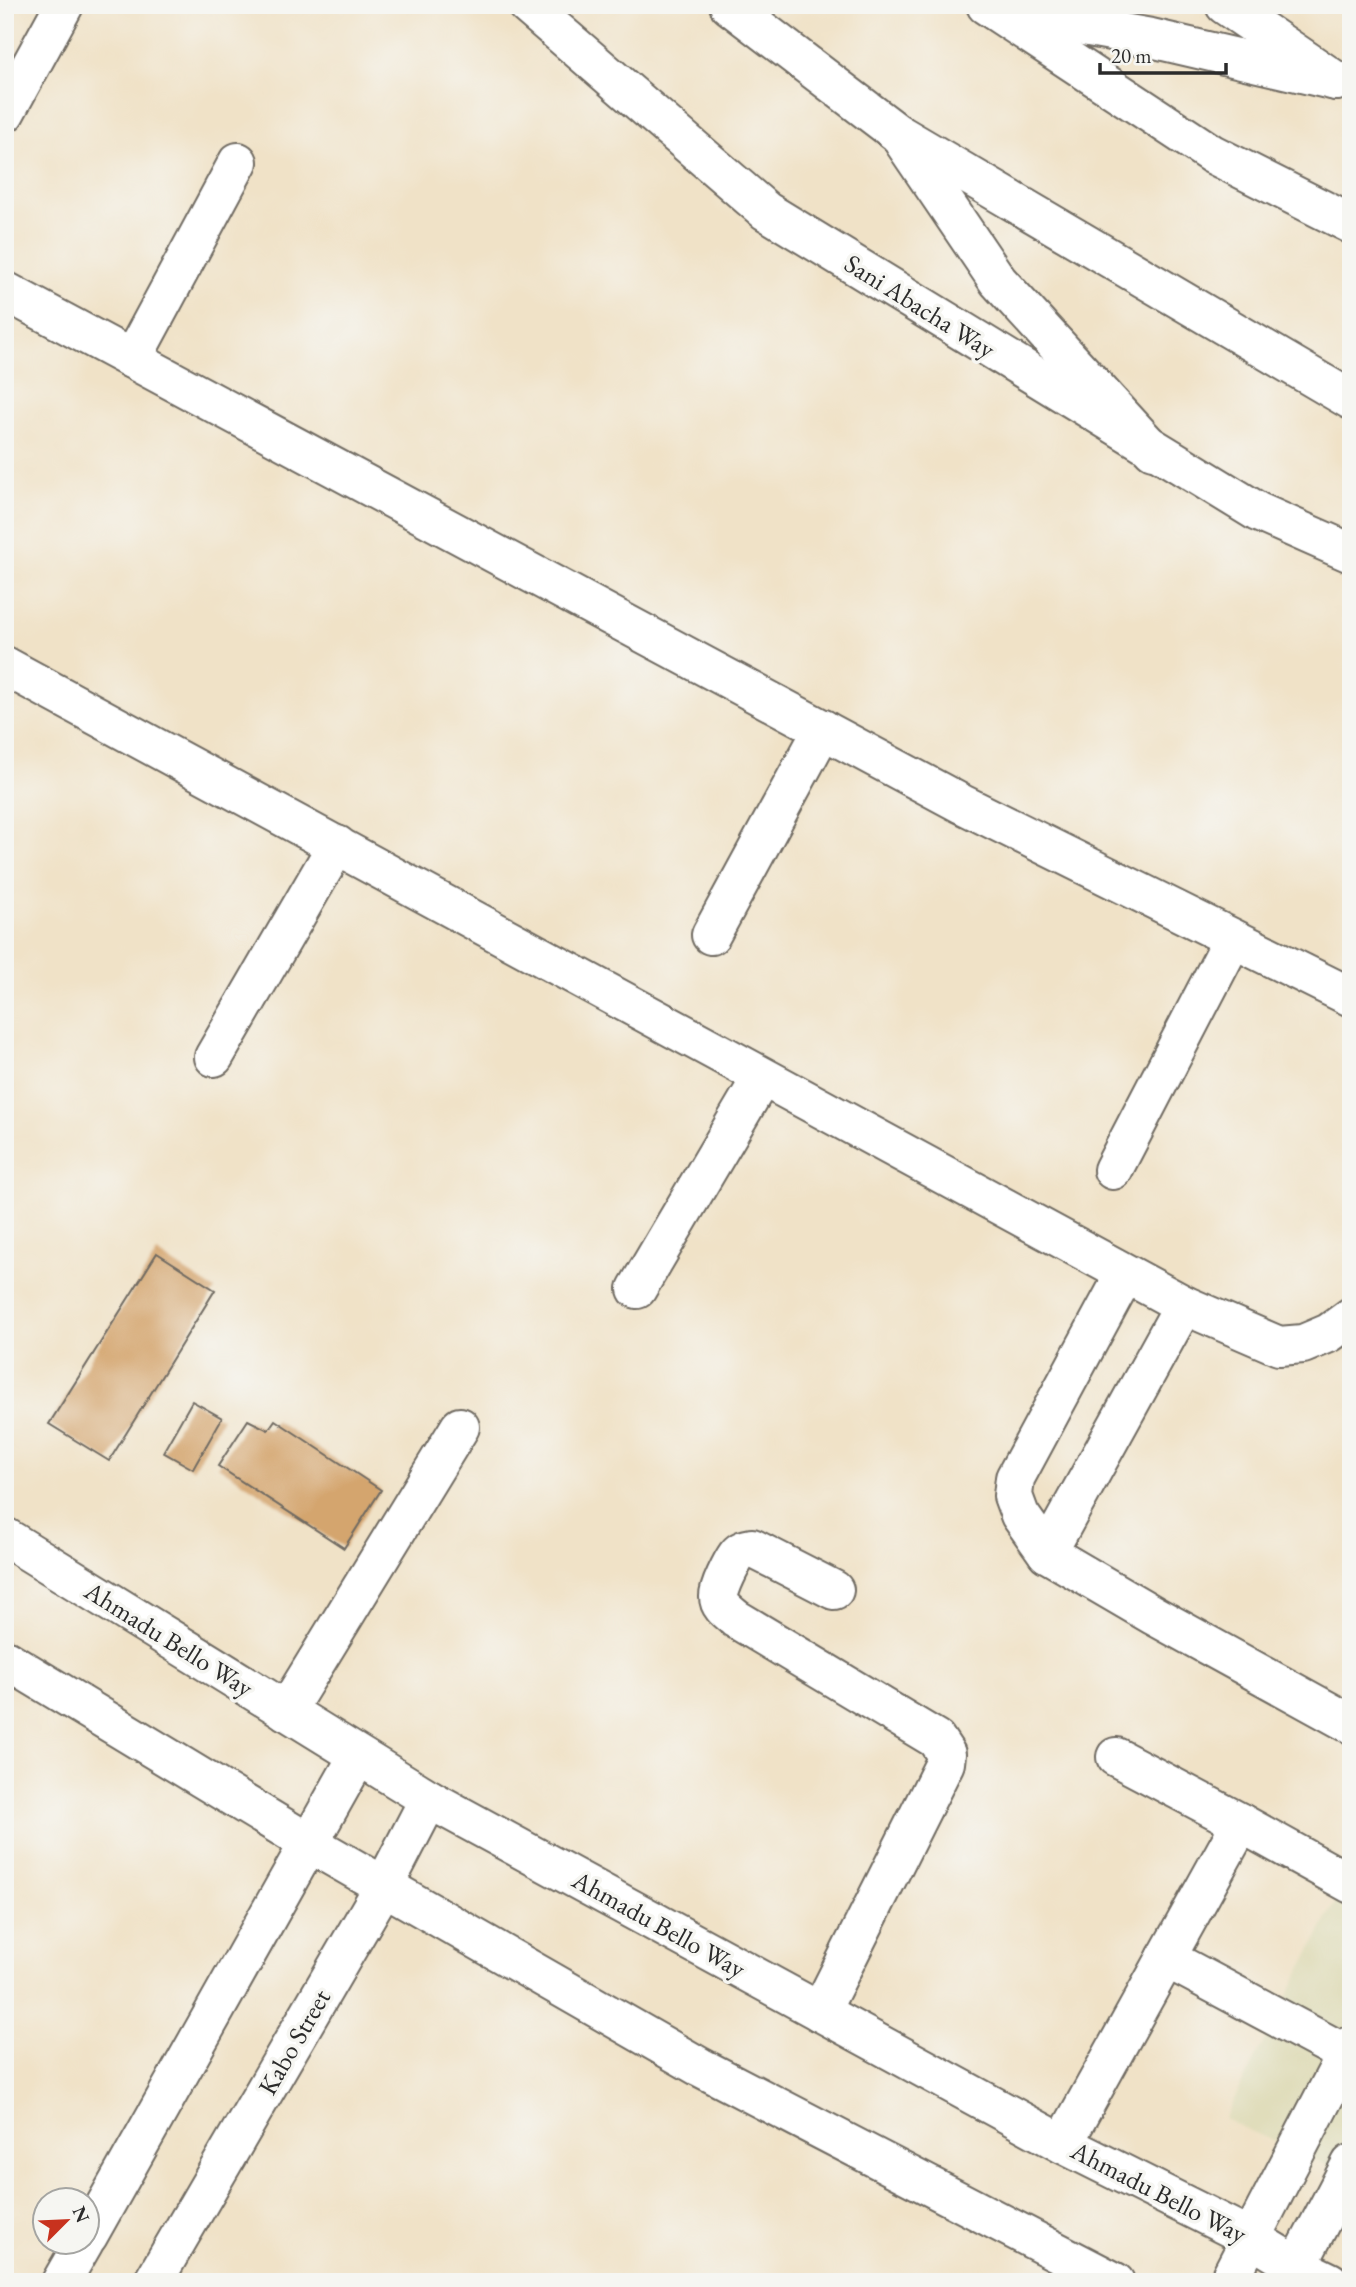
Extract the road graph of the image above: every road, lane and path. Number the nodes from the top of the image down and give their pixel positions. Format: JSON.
{"nodes":[{"id":1,"x":64,"y":5,"type":"edge"},
{"id":2,"x":527,"y":5,"type":"edge"},
{"id":3,"x":729,"y":5,"type":"edge"},
{"id":4,"x":1225,"y":5,"type":"edge"},
{"id":5,"x":990,"y":8,"type":"edge"},
{"id":6,"x":1343,"y":85,"type":"edge"},
{"id":7,"x":5,"y":113,"type":"edge"},
{"id":8,"x":897,"y":133,"type":"junction"},
{"id":9,"x":238,"y":162,"type":"dead end"},
{"id":10,"x":1351,"y":224,"type":"edge"},
{"id":11,"x":5,"y":291,"type":"edge"},
{"id":12,"x":132,"y":359,"type":"junction"},
{"id":13,"x":1351,"y":400,"type":"edge"},
{"id":14,"x":1153,"y":450,"type":"junction"},
{"id":15,"x":1351,"y":553,"type":"edge"},
{"id":16,"x":5,"y":666,"type":"edge"},
{"id":17,"x":823,"y":729,"type":"junction"},
{"id":18,"x":337,"y":845,"type":"junction"},
{"id":19,"x":711,"y":935,"type":"dead end"},
{"id":20,"x":1233,"y":939,"type":"junction"},
{"id":21,"x":1351,"y":998,"type":"edge"},
{"id":22,"x":214,"y":1057,"type":"dead end"},
{"id":23,"x":762,"y":1077,"type":"junction"},
{"id":24,"x":1113,"y":1170,"type":"dead end"},
{"id":25,"x":1125,"y":1274,"type":"junction"},
{"id":26,"x":637,"y":1289,"type":"dead end"},
{"id":27,"x":1184,"y":1305,"type":"junction"},
{"id":28,"x":1351,"y":1317,"type":"edge"},
{"id":29,"x":460,"y":1427,"type":"dead end"},
{"id":30,"x":5,"y":1537,"type":"edge"},
{"id":31,"x":1047,"y":1553,"type":"junction"},
{"id":32,"x":834,"y":1590,"type":"dead end"},
{"id":33,"x":5,"y":1659,"type":"edge"},
{"id":34,"x":286,"y":1711,"type":"junction"},
{"id":35,"x":1351,"y":1724,"type":"edge"},
{"id":36,"x":358,"y":1756,"type":"junction"},
{"id":37,"x":1116,"y":1756,"type":"dead end"},
{"id":38,"x":429,"y":1799,"type":"junction"},
{"id":39,"x":1241,"y":1823,"type":"junction"},
{"id":40,"x":309,"y":1843,"type":"junction"},
{"id":41,"x":1351,"y":1884,"type":"edge"},
{"id":42,"x":384,"y":1886,"type":"junction"},
{"id":43,"x":1166,"y":1958,"type":"junction"},
{"id":44,"x":820,"y":2012,"type":"junction"},
{"id":45,"x":1349,"y":2050,"type":"edge"},
{"id":46,"x":1063,"y":2144,"type":"junction"},
{"id":47,"x":1351,"y":2164,"type":"edge"},
{"id":48,"x":102,"y":2211,"type":"edge"},
{"id":49,"x":1251,"y":2238,"type":"junction"},
{"id":50,"x":76,"y":2256,"type":"edge"},
{"id":51,"x":1305,"y":2277,"type":"edge"},
{"id":52,"x":61,"y":2282,"type":"edge"},
{"id":53,"x":153,"y":2282,"type":"edge"},
{"id":54,"x":1115,"y":2282,"type":"edge"},
{"id":55,"x":1228,"y":2282,"type":"edge"}],
"edges":[{"from":1,"to":7,"type":"main road"},
{"from":2,"to":14,"type":"main road","name":"Sani Abacha Way"},
{"from":3,"to":8,"type":"main road"},
{"from":4,"to":6,"type":"main road"},
{"from":5,"to":6,"type":"main road"},
{"from":5,"to":10,"type":"main road"},
{"from":8,"to":13,"type":"main road"},
{"from":8,"to":14,"type":"main road"},
{"from":9,"to":12,"type":"main road"},
{"from":11,"to":12,"type":"main road"},
{"from":12,"to":17,"type":"main road"},
{"from":14,"to":15,"type":"main road","name":"Sani Abacha Way"},
{"from":16,"to":18,"type":"main road"},
{"from":17,"to":19,"type":"main road"},
{"from":17,"to":20,"type":"main road"},
{"from":18,"to":22,"type":"main road"},
{"from":18,"to":23,"type":"main road"},
{"from":20,"to":21,"type":"main road"},
{"from":20,"to":24,"type":"main road"},
{"from":23,"to":25,"type":"main road"},
{"from":23,"to":26,"type":"main road"},
{"from":25,"to":27,"type":"main road"},
{"from":25,"to":31,"type":"main road"},
{"from":27,"to":28,"type":"main road"},
{"from":27,"to":31,"type":"main road"},
{"from":29,"to":34,"type":"main road"},
{"from":30,"to":34,"type":"main road","name":"Ahmadu Bello Way"},
{"from":31,"to":35,"type":"main road"},
{"from":32,"to":44,"type":"main road"},
{"from":33,"to":40,"type":"main road"},
{"from":34,"to":36,"type":"main road","name":"Ahmadu Bello Way"},
{"from":36,"to":38,"type":"main road","name":"Ahmadu Bello Way"},
{"from":36,"to":40,"type":"main road"},
{"from":37,"to":39,"type":"main road"},
{"from":38,"to":42,"type":"main road","name":"Kabo Street"},
{"from":38,"to":44,"type":"main road","name":"Ahmadu Bello Way"},
{"from":39,"to":41,"type":"main road"},
{"from":39,"to":43,"type":"main road"},
{"from":40,"to":42,"type":"main road"},
{"from":40,"to":48,"type":"main road"},
{"from":42,"to":53,"type":"main road","name":"Kabo Street"},
{"from":42,"to":54,"type":"main road"},
{"from":43,"to":45,"type":"main road"},
{"from":43,"to":46,"type":"main road"},
{"from":44,"to":46,"type":"main road","name":"Ahmadu Bello Way"},
{"from":45,"to":49,"type":"main road"},
{"from":46,"to":49,"type":"main road","name":"Ahmadu Bello Way"},
{"from":47,"to":51,"type":"main road"},
{"from":49,"to":51,"type":"main road","name":"Ahmadu Bello Way"},
{"from":49,"to":55,"type":"main road"},
{"from":50,"to":52,"type":"main road"}]}
